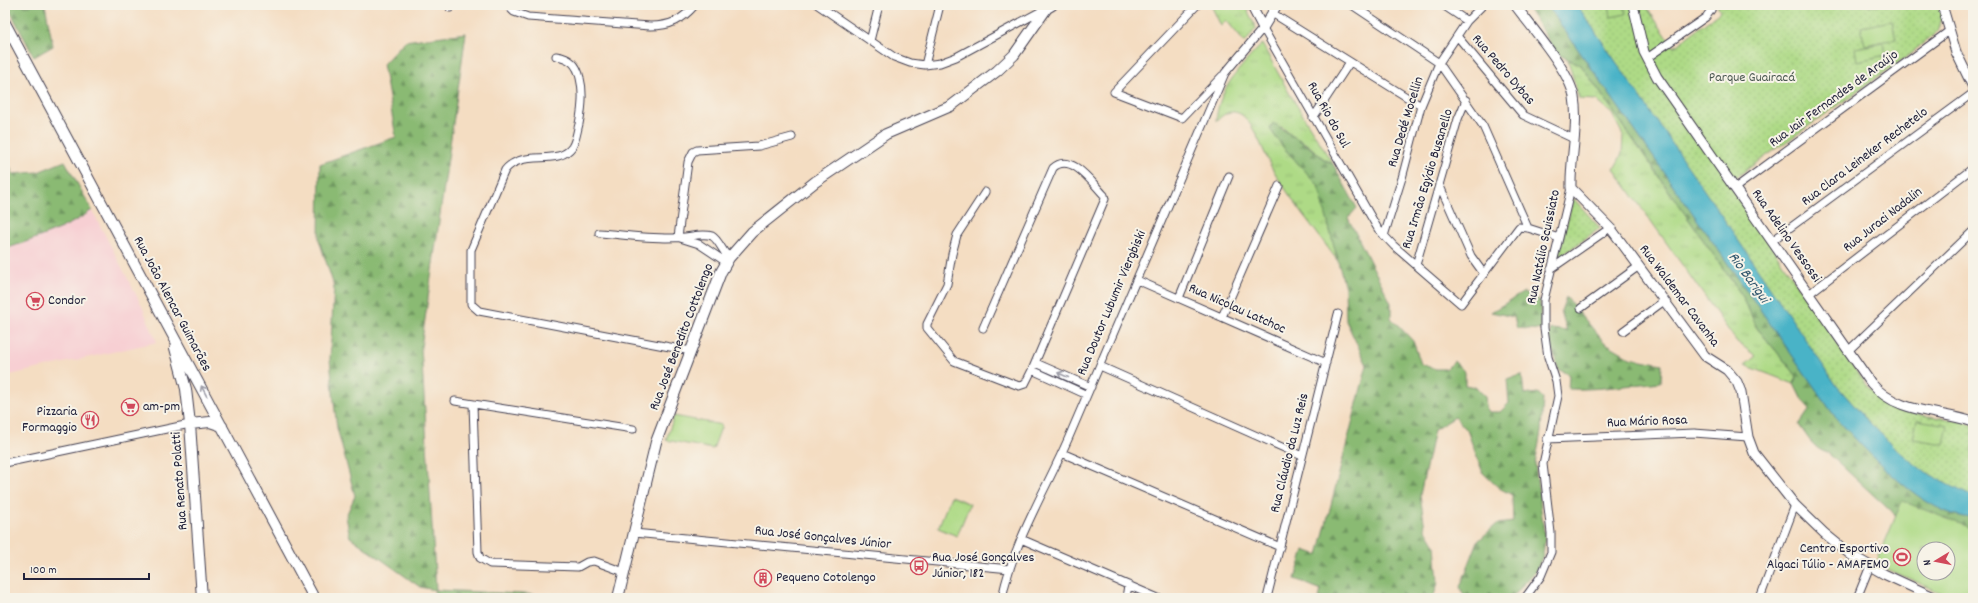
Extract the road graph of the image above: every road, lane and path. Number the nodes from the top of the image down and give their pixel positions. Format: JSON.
{"nodes":[{"id":1,"x":507,"y":5,"type":"edge"},
{"id":2,"x":695,"y":5,"type":"edge"},
{"id":3,"x":818,"y":5,"type":"edge"},
{"id":4,"x":879,"y":5,"type":"edge"},
{"id":5,"x":940,"y":5,"type":"edge"},
{"id":6,"x":1197,"y":5,"type":"edge"},
{"id":7,"x":1251,"y":5,"type":"edge"},
{"id":8,"x":1352,"y":5,"type":"edge"},
{"id":9,"x":1443,"y":5,"type":"edge"},
{"id":10,"x":1483,"y":5,"type":"edge"},
{"id":11,"x":1515,"y":5,"type":"edge"},
{"id":12,"x":1633,"y":5,"type":"edge"},
{"id":13,"x":1712,"y":5,"type":"edge"},
{"id":14,"x":1942,"y":5,"type":"edge"},
{"id":15,"x":1050,"y":7,"type":"edge"},
{"id":16,"x":1274,"y":9,"type":"edge"},
{"id":17,"x":1468,"y":21,"type":"junction"},
{"id":18,"x":5,"y":23,"type":"edge"},
{"id":19,"x":1263,"y":28,"type":"junction"},
{"id":20,"x":1949,"y":31,"type":"junction"},
{"id":21,"x":1457,"y":36,"type":"junction"},
{"id":22,"x":870,"y":41,"type":"junction"},
{"id":23,"x":556,"y":56,"type":"dead end"},
{"id":24,"x":1647,"y":58,"type":"junction"},
{"id":25,"x":1350,"y":62,"type":"junction"},
{"id":26,"x":1439,"y":63,"type":"junction"},
{"id":27,"x":925,"y":65,"type":"junction"},
{"id":28,"x":1226,"y":72,"type":"junction"},
{"id":29,"x":1973,"y":87,"type":"edge"},
{"id":30,"x":1973,"y":93,"type":"edge"},
{"id":31,"x":1466,"y":100,"type":"junction"},
{"id":32,"x":1421,"y":106,"type":"junction"},
{"id":33,"x":1313,"y":118,"type":"junction"},
{"id":34,"x":792,"y":137,"type":"dead end"},
{"id":35,"x":1574,"y":139,"type":"junction"},
{"id":36,"x":1973,"y":168,"type":"edge"},
{"id":37,"x":1229,"y":176,"type":"dead end"},
{"id":38,"x":1439,"y":184,"type":"junction"},
{"id":39,"x":1279,"y":186,"type":"dead end"},
{"id":40,"x":1571,"y":188,"type":"junction"},
{"id":41,"x":1735,"y":188,"type":"junction"},
{"id":42,"x":985,"y":192,"type":"dead end"},
{"id":43,"x":1528,"y":228,"type":"junction"},
{"id":44,"x":1610,"y":228,"type":"junction"},
{"id":45,"x":1973,"y":231,"type":"edge"},
{"id":46,"x":599,"y":233,"type":"dead end"},
{"id":47,"x":1384,"y":236,"type":"junction"},
{"id":48,"x":678,"y":237,"type":"junction"},
{"id":49,"x":1559,"y":238,"type":"junction"},
{"id":50,"x":1772,"y":241,"type":"junction"},
{"id":51,"x":727,"y":260,"type":"junction"},
{"id":52,"x":1416,"y":265,"type":"junction"},
{"id":53,"x":1639,"y":266,"type":"junction"},
{"id":54,"x":1551,"y":269,"type":"junction"},
{"id":55,"x":1484,"y":274,"type":"junction"},
{"id":56,"x":1137,"y":280,"type":"junction"},
{"id":57,"x":1809,"y":294,"type":"junction"},
{"id":58,"x":1179,"y":298,"type":"junction"},
{"id":59,"x":1664,"y":302,"type":"junction"},
{"id":60,"x":1581,"y":308,"type":"dead end"},
{"id":61,"x":1338,"y":314,"type":"dead end"},
{"id":62,"x":1222,"y":317,"type":"junction"},
{"id":63,"x":165,"y":318,"type":"junction"},
{"id":64,"x":983,"y":328,"type":"dead end"},
{"id":65,"x":1623,"y":330,"type":"dead end"},
{"id":66,"x":691,"y":351,"type":"junction"},
{"id":67,"x":1848,"y":351,"type":"junction"},
{"id":68,"x":1036,"y":363,"type":"junction"},
{"id":69,"x":1326,"y":363,"type":"junction"},
{"id":70,"x":1100,"y":366,"type":"junction"},
{"id":71,"x":1032,"y":370,"type":"junction"},
{"id":72,"x":1090,"y":387,"type":"junction"},
{"id":73,"x":1087,"y":395,"type":"junction"},
{"id":74,"x":455,"y":401,"type":"dead end"},
{"id":75,"x":473,"y":404,"type":"junction"},
{"id":76,"x":1973,"y":422,"type":"edge"},
{"id":77,"x":190,"y":424,"type":"junction"},
{"id":78,"x":222,"y":426,"type":"junction"},
{"id":79,"x":633,"y":430,"type":"dead end"},
{"id":80,"x":1748,"y":437,"type":"junction"},
{"id":81,"x":1547,"y":439,"type":"junction"},
{"id":82,"x":1062,"y":453,"type":"junction"},
{"id":83,"x":1302,"y":456,"type":"junction"},
{"id":84,"x":5,"y":463,"type":"edge"},
{"id":85,"x":1795,"y":504,"type":"junction"},
{"id":86,"x":634,"y":532,"type":"junction"},
{"id":87,"x":1021,"y":539,"type":"junction"},
{"id":88,"x":1280,"y":547,"type":"junction"},
{"id":89,"x":1870,"y":566,"type":"junction"},
{"id":90,"x":1010,"y":569,"type":"junction"},
{"id":91,"x":624,"y":572,"type":"junction"},
{"id":92,"x":1128,"y":585,"type":"junction"},
{"id":93,"x":202,"y":598,"type":"edge"},
{"id":94,"x":314,"y":598,"type":"edge"},
{"id":95,"x":618,"y":598,"type":"edge"},
{"id":96,"x":1002,"y":598,"type":"edge"},
{"id":97,"x":1126,"y":598,"type":"edge"},
{"id":98,"x":1158,"y":598,"type":"edge"},
{"id":99,"x":1267,"y":598,"type":"edge"},
{"id":100,"x":1525,"y":598,"type":"edge"},
{"id":101,"x":1760,"y":598,"type":"edge"},
{"id":102,"x":1857,"y":598,"type":"edge"},
{"id":103,"x":1936,"y":598,"type":"edge"}],
"edges":[{"from":1,"to":2,"type":"street"},
{"from":3,"to":22,"type":"street"},
{"from":4,"to":22,"type":"street"},
{"from":5,"to":27,"type":"street"},
{"from":6,"to":28,"type":"street"},
{"from":7,"to":19,"type":"street","name":"Rua Rio do Sul"},
{"from":8,"to":26,"type":"street"},
{"from":9,"to":17,"type":"street"},
{"from":10,"to":17,"type":"street","name":"Rua Dedé Mocellin"},
{"from":11,"to":35,"type":"street","name":"Rua Natálio Scuissiato"},
{"from":12,"to":24,"type":"street","name":"Rua Adelino Vessossi"},
{"from":13,"to":24,"type":"street"},
{"from":14,"to":20,"type":"street"},
{"from":15,"to":27,"type":"street"},
{"from":15,"to":51,"type":"main road","name":"Rua José Benedito Cottolengo"},
{"from":16,"to":19,"type":"street"},
{"from":16,"to":25,"type":"street"},
{"from":17,"to":21,"type":"street","name":"Rua Dedé Mocellin"},
{"from":18,"to":63,"type":"main road","name":"Rua João Alencar Guimarães"},
{"from":19,"to":28,"type":"street","name":"Rua Doutor Lubumir Viergbiski"},
{"from":19,"to":33,"type":"street","name":"Rua Rio do Sul"},
{"from":20,"to":29,"type":"street"},
{"from":20,"to":41,"type":"street","name":"Rua Jair Fernandes de Araújo"},
{"from":21,"to":26,"type":"street","name":"Rua Dedé Mocellin"},
{"from":21,"to":35,"type":"street","name":"Rua Pedro Dybas"},
{"from":22,"to":27,"type":"street"},
{"from":23,"to":66,"type":"street"},
{"from":24,"to":41,"type":"street","name":"Rua Adelino Vessossi"},
{"from":25,"to":32,"type":"street"},
{"from":25,"to":33,"type":"street"},
{"from":26,"to":31,"type":"street"},
{"from":26,"to":32,"type":"street","name":"Rua Dedé Mocellin"},
{"from":28,"to":56,"type":"street","name":"Rua Doutor Lubumir Viergbiski"},
{"from":30,"to":50,"type":"street","name":"Rua Clara Leineker Rechetelo"},
{"from":31,"to":38,"type":"street","name":"Rua Irmão Egýdio Busanello"},
{"from":31,"to":43,"type":"street"},
{"from":32,"to":47,"type":"street","name":"Rua Dedé Mocellin"},
{"from":33,"to":47,"type":"street","name":"Rua Rio do Sul"},
{"from":34,"to":48,"type":"street"},
{"from":35,"to":40,"type":"street","name":"Rua Natálio Scuissiato"},
{"from":36,"to":57,"type":"street","name":"Rua Juraci Nadalin"},
{"from":37,"to":58,"type":"street"},
{"from":38,"to":52,"type":"street","name":"Rua Irmão Egýdio Busanello"},
{"from":38,"to":55,"type":"street"},
{"from":39,"to":62,"type":"street"},
{"from":40,"to":44,"type":"street","name":"Rua Waldemar Cavanha"},
{"from":40,"to":49,"type":"street","name":"Rua Natálio Scuissiato"},
{"from":41,"to":50,"type":"street","name":"Rua Adelino Vessossi"},
{"from":42,"to":71,"type":"street"},
{"from":43,"to":49,"type":"street"},
{"from":43,"to":55,"type":"street"},
{"from":44,"to":53,"type":"street","name":"Rua Waldemar Cavanha"},
{"from":44,"to":54,"type":"street"},
{"from":45,"to":67,"type":"street"},
{"from":46,"to":48,"type":"street"},
{"from":47,"to":52,"type":"street","name":"Rua Rio do Sul"},
{"from":48,"to":51,"type":"street"},
{"from":48,"to":51,"type":"street"},
{"from":49,"to":54,"type":"street","name":"Rua Natálio Scuissiato"},
{"from":50,"to":57,"type":"street","name":"Rua Adelino Vessossi"},
{"from":51,"to":66,"type":"main road","name":"Rua José Benedito Cottolengo"},
{"from":52,"to":55,"type":"street","name":"Rua Rio do Sul"},
{"from":53,"to":59,"type":"street","name":"Rua Waldemar Cavanha"},
{"from":53,"to":60,"type":"street"},
{"from":54,"to":81,"type":"street","name":"Rua Natálio Scuissiato"},
{"from":56,"to":58,"type":"street","name":"Rua Nicolau Latchoc"},
{"from":56,"to":70,"type":"street","name":"Rua Doutor Lubumir Viergbiski"},
{"from":57,"to":67,"type":"street","name":"Rua Adelino Vessossi"},
{"from":58,"to":62,"type":"street","name":"Rua Nicolau Latchoc"},
{"from":59,"to":65,"type":"street"},
{"from":59,"to":80,"type":"street","name":"Rua Waldemar Cavanha"},
{"from":61,"to":69,"type":"street","name":"Rua Cláudio da Luz Reis"},
{"from":62,"to":69,"type":"street","name":"Rua Nicolau Latchoc"},
{"from":63,"to":77,"type":"main road","name":"Rua Renato Polatti"},
{"from":78,"to":63,"type":"main road","name":"Rua João Alencar Guimarães","one_way":true},
{"from":64,"to":68,"type":"street"},
{"from":66,"to":86,"type":"main road","name":"Rua José Benedito Cottolengo"},
{"from":67,"to":76,"type":"street","name":"Rua Adelino Vessossi"},
{"from":68,"to":71,"type":"street"},
{"from":72,"to":68,"type":"street","one_way":true},
{"from":69,"to":83,"type":"street","name":"Rua Cláudio da Luz Reis"},
{"from":70,"to":72,"type":"street","name":"Rua Doutor Lubumir Viergbiski"},
{"from":70,"to":83,"type":"street"},
{"from":71,"to":73,"type":"street"},
{"from":72,"to":73,"type":"street","name":"Rua Doutor Lubumir Viergbiski"},
{"from":73,"to":82,"type":"street","name":"Rua Doutor Lubumir Viergbiski"},
{"from":74,"to":75,"type":"street"},
{"from":75,"to":79,"type":"street"},
{"from":75,"to":91,"type":"street"},
{"from":77,"to":78,"type":"main road"},
{"from":77,"to":84,"type":"street"},
{"from":77,"to":93,"type":"main road","name":"Rua Renato Polatti"},
{"from":78,"to":94,"type":"main road","name":"Rua João Alencar Guimarães"},
{"from":80,"to":81,"type":"street","name":"Rua Mário Rosa"},
{"from":80,"to":85,"type":"street","name":"Rua Waldemar Cavanha"},
{"from":81,"to":100,"type":"street","name":"Rua Natálio Scuissiato"},
{"from":82,"to":87,"type":"street","name":"Rua Doutor Lubumir Viergbiski"},
{"from":82,"to":88,"type":"street"},
{"from":83,"to":88,"type":"street","name":"Rua Cláudio da Luz Reis"},
{"from":85,"to":89,"type":"street","name":"Rua Waldemar Cavanha"},
{"from":85,"to":101,"type":"street"},
{"from":86,"to":90,"type":"street","name":"Rua José Gonçalves Júnior"},
{"from":86,"to":91,"type":"main road","name":"Rua José Benedito Cottolengo"},
{"from":87,"to":90,"type":"street","name":"Rua Doutor Lubumir Viergbiski"},
{"from":87,"to":92,"type":"street"},
{"from":88,"to":99,"type":"street","name":"Rua Cláudio da Luz Reis"},
{"from":89,"to":102,"type":"street"},
{"from":89,"to":103,"type":"street","name":"Rua Waldemar Cavanha"},
{"from":90,"to":96,"type":"street","name":"Rua Doutor Lubumir Viergbiski"},
{"from":91,"to":95,"type":"main road","name":"Rua José Benedito Cottolengo"},
{"from":92,"to":97,"type":"street"},
{"from":92,"to":98,"type":"street"}]}
